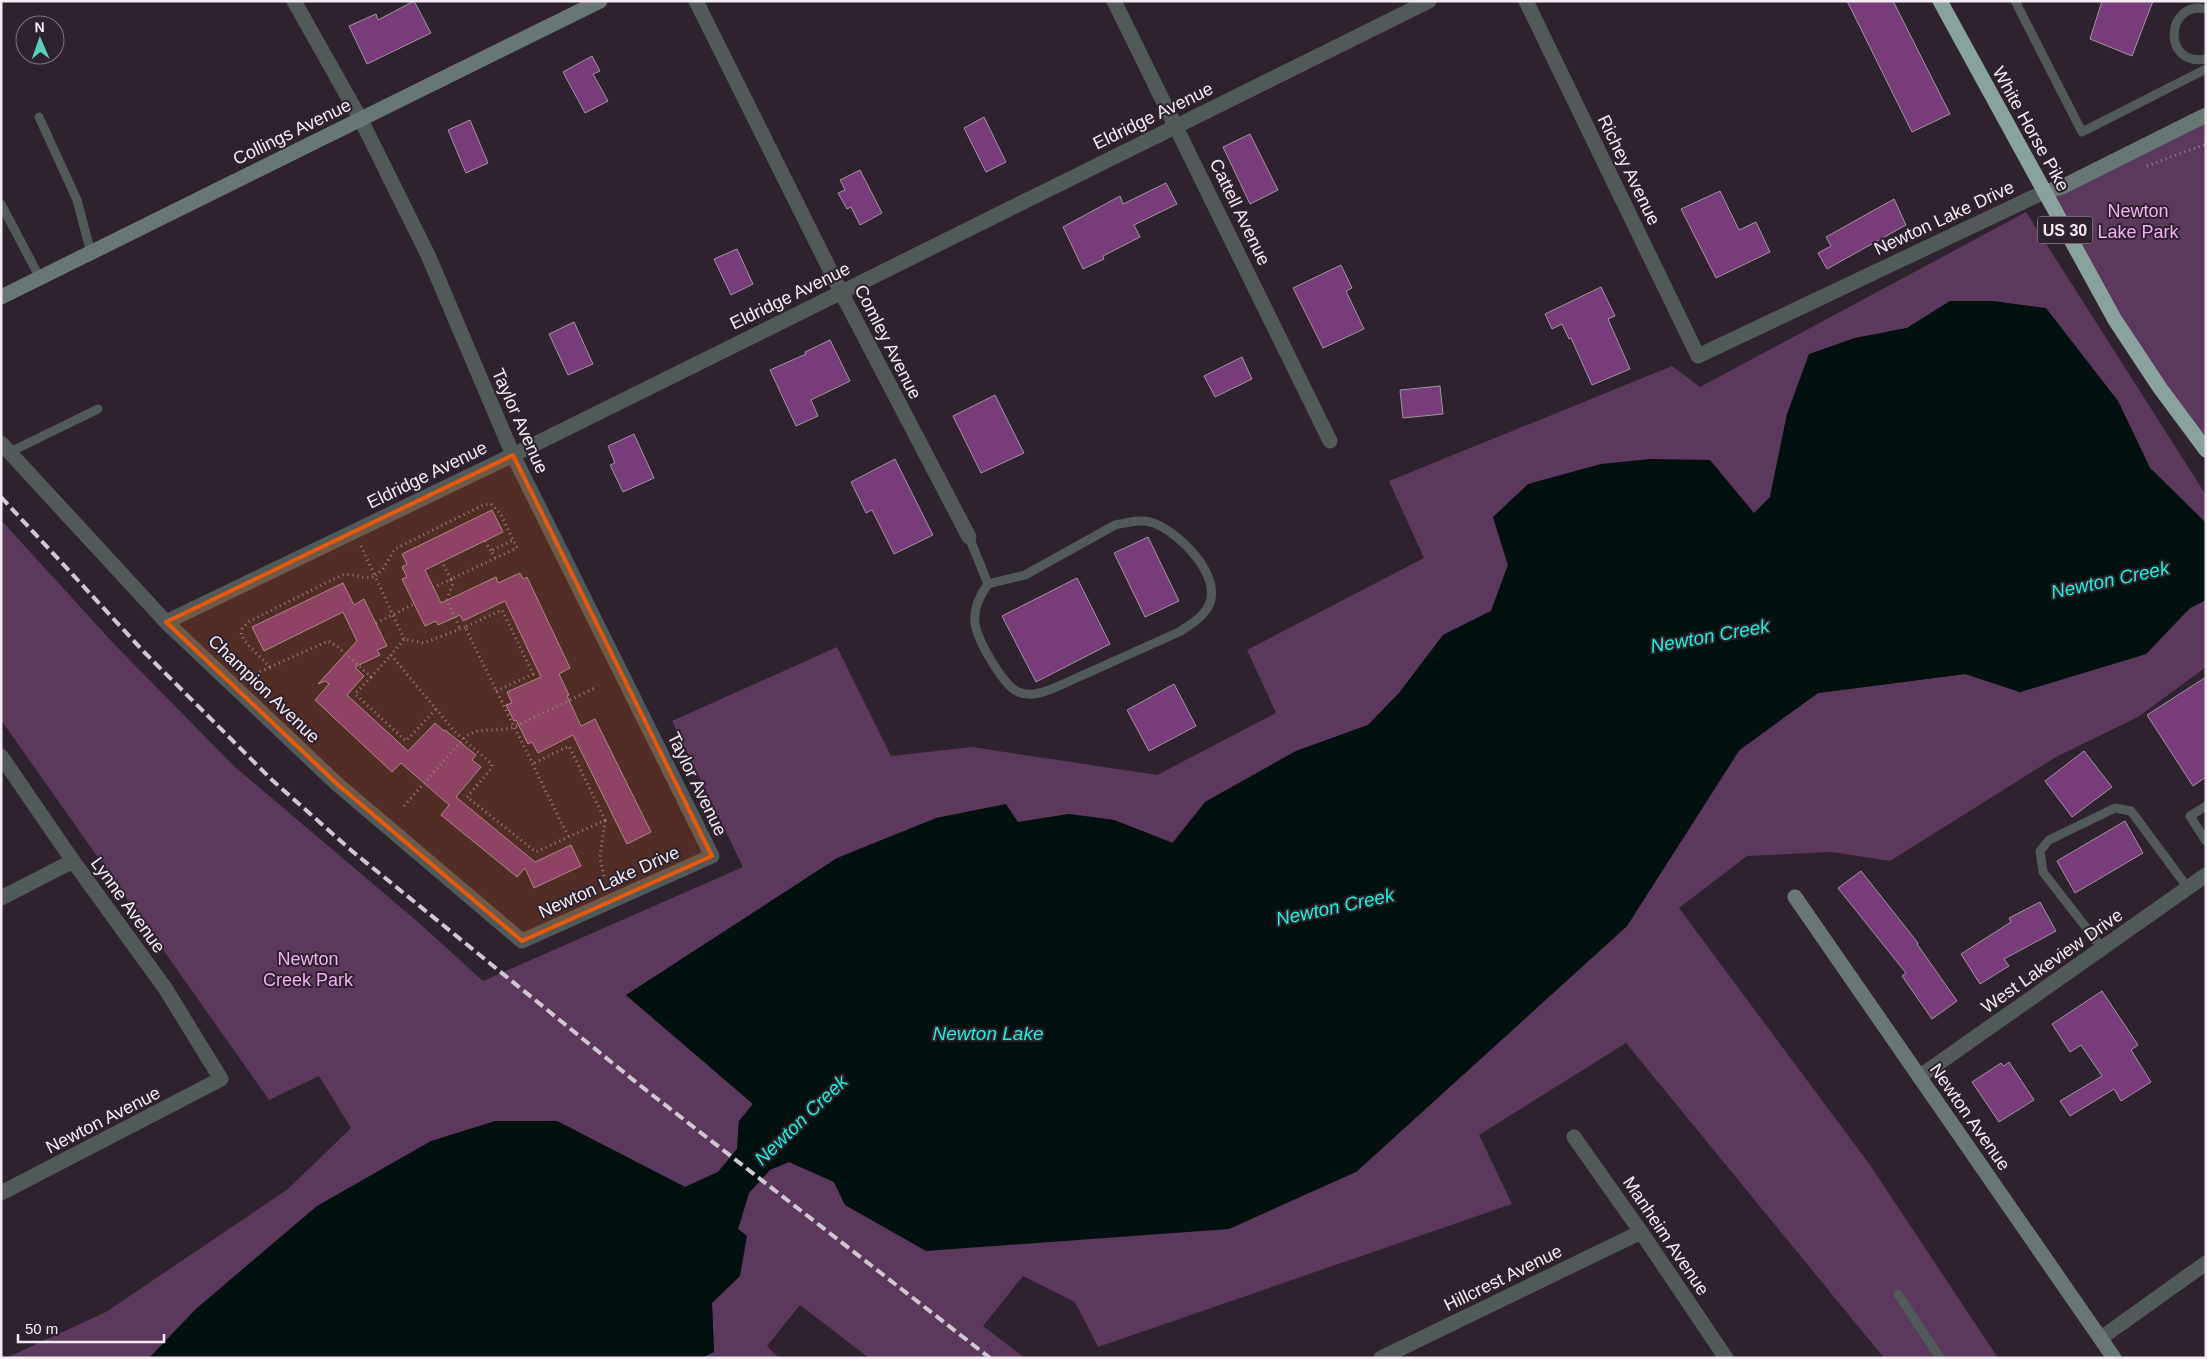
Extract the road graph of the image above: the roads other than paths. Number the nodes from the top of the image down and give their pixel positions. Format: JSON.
{"nodes":[{"id":1,"x":294,"y":1,"type":"edge"},
{"id":2,"x":600,"y":1,"type":"edge"},
{"id":3,"x":696,"y":1,"type":"edge"},
{"id":4,"x":1114,"y":1,"type":"edge"},
{"id":5,"x":1429,"y":1,"type":"edge"},
{"id":6,"x":1526,"y":1,"type":"edge"},
{"id":7,"x":1940,"y":1,"type":"edge"},
{"id":8,"x":2015,"y":1,"type":"edge"},
{"id":9,"x":1410,"y":5,"type":"edge"},
{"id":10,"x":2206,"y":9,"type":"edge"},
{"id":11,"x":2206,"y":59,"type":"edge"},
{"id":12,"x":2206,"y":69,"type":"edge"},
{"id":13,"x":2206,"y":115,"type":"edge"},
{"id":14,"x":39,"y":117,"type":"dead end"},
{"id":15,"x":361,"y":120,"type":"junction"},
{"id":16,"x":1176,"y":125,"type":"junction"},
{"id":17,"x":2044,"y":192,"type":"junction"},
{"id":18,"x":1,"y":204,"type":"edge"},
{"id":19,"x":91,"y":253,"type":"junction"},
{"id":20,"x":40,"y":278,"type":"junction"},
{"id":21,"x":841,"y":292,"type":"junction"},
{"id":22,"x":1,"y":297,"type":"edge"},
{"id":23,"x":1698,"y":356,"type":"joint"},
{"id":24,"x":98,"y":409,"type":"dead end"},
{"id":25,"x":1330,"y":441,"type":"dead end"},
{"id":26,"x":6,"y":447,"type":"edge"},
{"id":27,"x":2206,"y":450,"type":"edge"},
{"id":28,"x":513,"y":455,"type":"junction"},
{"id":29,"x":968,"y":537,"type":"joint"},
{"id":30,"x":988,"y":584,"type":"junction"},
{"id":31,"x":166,"y":622,"type":"junction"},
{"id":32,"x":1,"y":756,"type":"edge"},
{"id":33,"x":2206,"y":806,"type":"edge"},
{"id":34,"x":2206,"y":841,"type":"edge"},
{"id":35,"x":712,"y":856,"type":"joint"},
{"id":36,"x":73,"y":861,"type":"junction"},
{"id":37,"x":2206,"y":875,"type":"edge"},
{"id":38,"x":2188,"y":888,"type":"junction"},
{"id":39,"x":1794,"y":897,"type":"dead end"},
{"id":40,"x":1,"y":898,"type":"edge"},
{"id":41,"x":522,"y":941,"type":"joint"},
{"id":42,"x":2102,"y":948,"type":"junction"},
{"id":43,"x":1919,"y":1077,"type":"junction"},
{"id":44,"x":221,"y":1079,"type":"joint"},
{"id":45,"x":1574,"y":1137,"type":"dead end"},
{"id":46,"x":1,"y":1193,"type":"edge"},
{"id":47,"x":1641,"y":1232,"type":"junction"},
{"id":48,"x":2206,"y":1263,"type":"edge"},
{"id":49,"x":1898,"y":1294,"type":"dead end"},
{"id":50,"x":2101,"y":1338,"type":"junction"},
{"id":51,"x":1381,"y":1358,"type":"edge"},
{"id":52,"x":1726,"y":1358,"type":"edge"},
{"id":53,"x":1940,"y":1358,"type":"edge"},
{"id":54,"x":2114,"y":1358,"type":"edge"}],
"edges":[{"from":1,"to":15,"type":"street","name":"Taylor Avenue"},
{"from":2,"to":15,"type":"street","name":"Collings Avenue"},
{"from":3,"to":21,"type":"street","name":"Comley Avenue"},
{"from":4,"to":16,"type":"street","name":"Cattell Avenue"},
{"from":5,"to":9,"type":"street","name":"Eldridge Avenue"},
{"from":6,"to":23,"type":"street","name":"Richey Avenue"},
{"from":7,"to":17,"type":"highway","name":"White Horse Pike","number":"US 30"},
{"from":8,"to":12,"type":"lane"},
{"from":9,"to":16,"type":"street","name":"Eldridge Avenue"},
{"from":10,"to":11,"type":"lane"},
{"from":13,"to":17,"type":"street","name":"Newton Lake Drive"},
{"from":14,"to":19,"type":"lane"},
{"from":15,"to":19,"type":"street","name":"Collings Avenue"},
{"from":15,"to":28,"type":"street","name":"Taylor Avenue"},
{"from":16,"to":21,"type":"street","name":"Eldridge Avenue"},
{"from":16,"to":25,"type":"street","name":"Cattell Avenue"},
{"from":17,"to":23,"type":"street","name":"Newton Lake Drive"},
{"from":17,"to":27,"type":"highway","name":"White Horse Pike","number":"US 30"},
{"from":18,"to":20,"type":"lane"},
{"from":19,"to":20,"type":"street","name":"Collings Avenue"},
{"from":20,"to":22,"type":"street","name":"Collings Avenue"},
{"from":21,"to":28,"type":"street","name":"Eldridge Avenue"},
{"from":21,"to":29,"type":"street","name":"Comley Avenue"},
{"from":24,"to":26,"type":"lane"},
{"from":26,"to":31,"type":"street","name":"Champion Avenue"},
{"from":28,"to":31,"type":"street","name":"Eldridge Avenue"},
{"from":28,"to":35,"type":"street","name":"Taylor Avenue"},
{"from":29,"to":30,"type":"lane"},
{"from":30,"to":30,"type":"lane"},
{"from":31,"to":41,"type":"street","name":"Champion Avenue"},
{"from":32,"to":36,"type":"street","name":"Lynne Avenue"},
{"from":33,"to":34,"type":"lane"},
{"from":35,"to":41,"type":"street","name":"Newton Lake Drive"},
{"from":36,"to":40,"type":"street"},
{"from":36,"to":44,"type":"street","name":"Lynne Avenue"},
{"from":37,"to":38,"type":"street","name":"West Lakeview Drive"},
{"from":38,"to":42,"type":"street","name":"West Lakeview Drive"},
{"from":38,"to":42,"type":"lane"},
{"from":39,"to":43,"type":"street","name":"Newton Avenue"},
{"from":42,"to":43,"type":"street","name":"West Lakeview Drive"},
{"from":43,"to":50,"type":"street","name":"Newton Avenue"},
{"from":44,"to":46,"type":"street","name":"Newton Avenue"},
{"from":45,"to":47,"type":"street","name":"Manheim Avenue"},
{"from":47,"to":51,"type":"street","name":"Hillcrest Avenue"},
{"from":47,"to":52,"type":"street","name":"Manheim Avenue"},
{"from":48,"to":50,"type":"street"},
{"from":49,"to":53,"type":"lane"},
{"from":50,"to":54,"type":"street","name":"Newton Avenue"}]}
